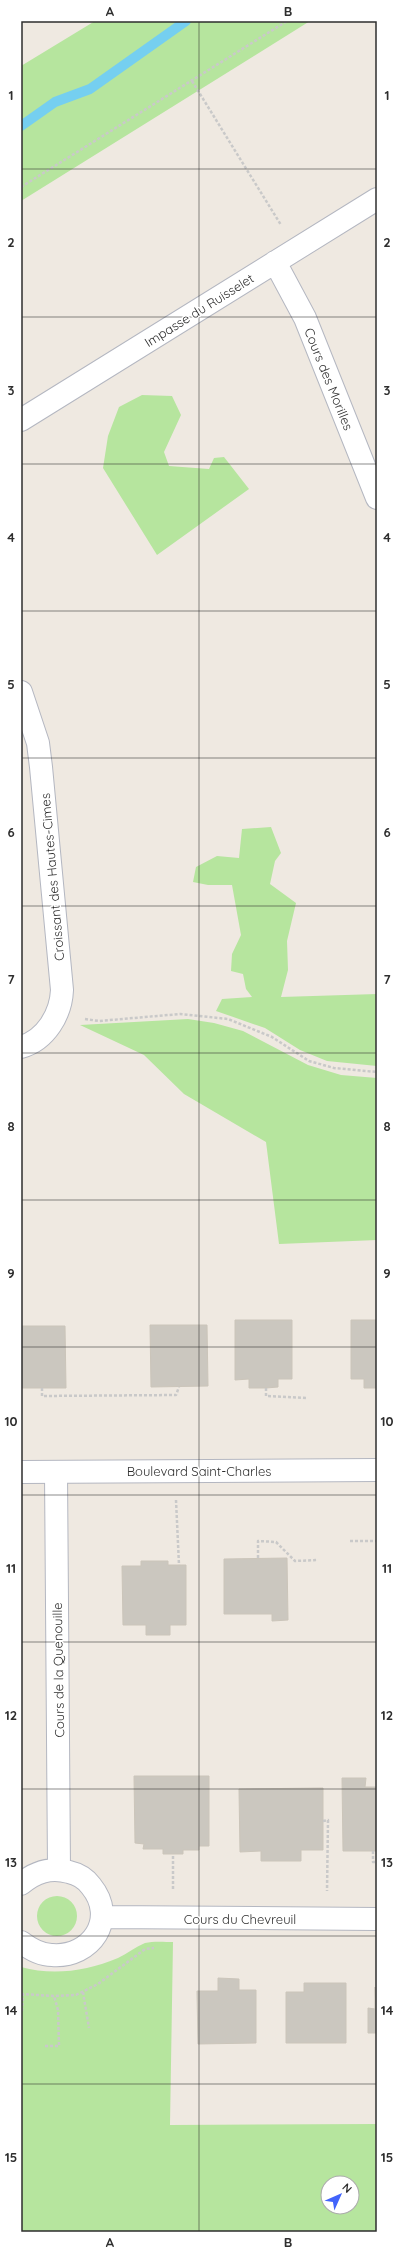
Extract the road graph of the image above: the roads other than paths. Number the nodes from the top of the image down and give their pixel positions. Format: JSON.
{"nodes":[{"id":1,"x":377,"y":199,"type":"edge"},
{"id":2,"x":275,"y":262,"type":"junction"},
{"id":3,"x":21,"y":420,"type":"edge"},
{"id":4,"x":377,"y":498,"type":"edge"},
{"id":5,"x":21,"y":692,"type":"edge"},
{"id":6,"x":21,"y":1048,"type":"edge"},
{"id":7,"x":377,"y":1470,"type":"edge"},
{"id":8,"x":21,"y":1472,"type":"edge"},
{"id":9,"x":56,"y":1472,"type":"junction"},
{"id":10,"x":59,"y":1869,"type":"junction"},
{"id":11,"x":21,"y":1884,"type":"edge"},
{"id":12,"x":103,"y":1917,"type":"junction"},
{"id":13,"x":377,"y":1919,"type":"edge"},
{"id":14,"x":21,"y":1942,"type":"edge"}],
"edges":[{"from":1,"to":2,"type":"street","name":"Impasse du Ruisselet"},
{"from":2,"to":3,"type":"street","name":"Impasse du Ruisselet"},
{"from":2,"to":4,"type":"street","name":"Cours des Morilles"},
{"from":5,"to":6,"type":"street","name":"Croissant des Hautes-Cimes"},
{"from":7,"to":9,"type":"street","name":"Boulevard Saint-Charles"},
{"from":8,"to":9,"type":"street","name":"Boulevard Saint-Charles"},
{"from":9,"to":10,"type":"street","name":"Cours de la Quenouille"},
{"from":10,"to":11,"type":"street"},
{"from":10,"to":12,"type":"street"},
{"from":12,"to":13,"type":"street","name":"Cours du Chevreuil"},
{"from":12,"to":14,"type":"street"}]}
